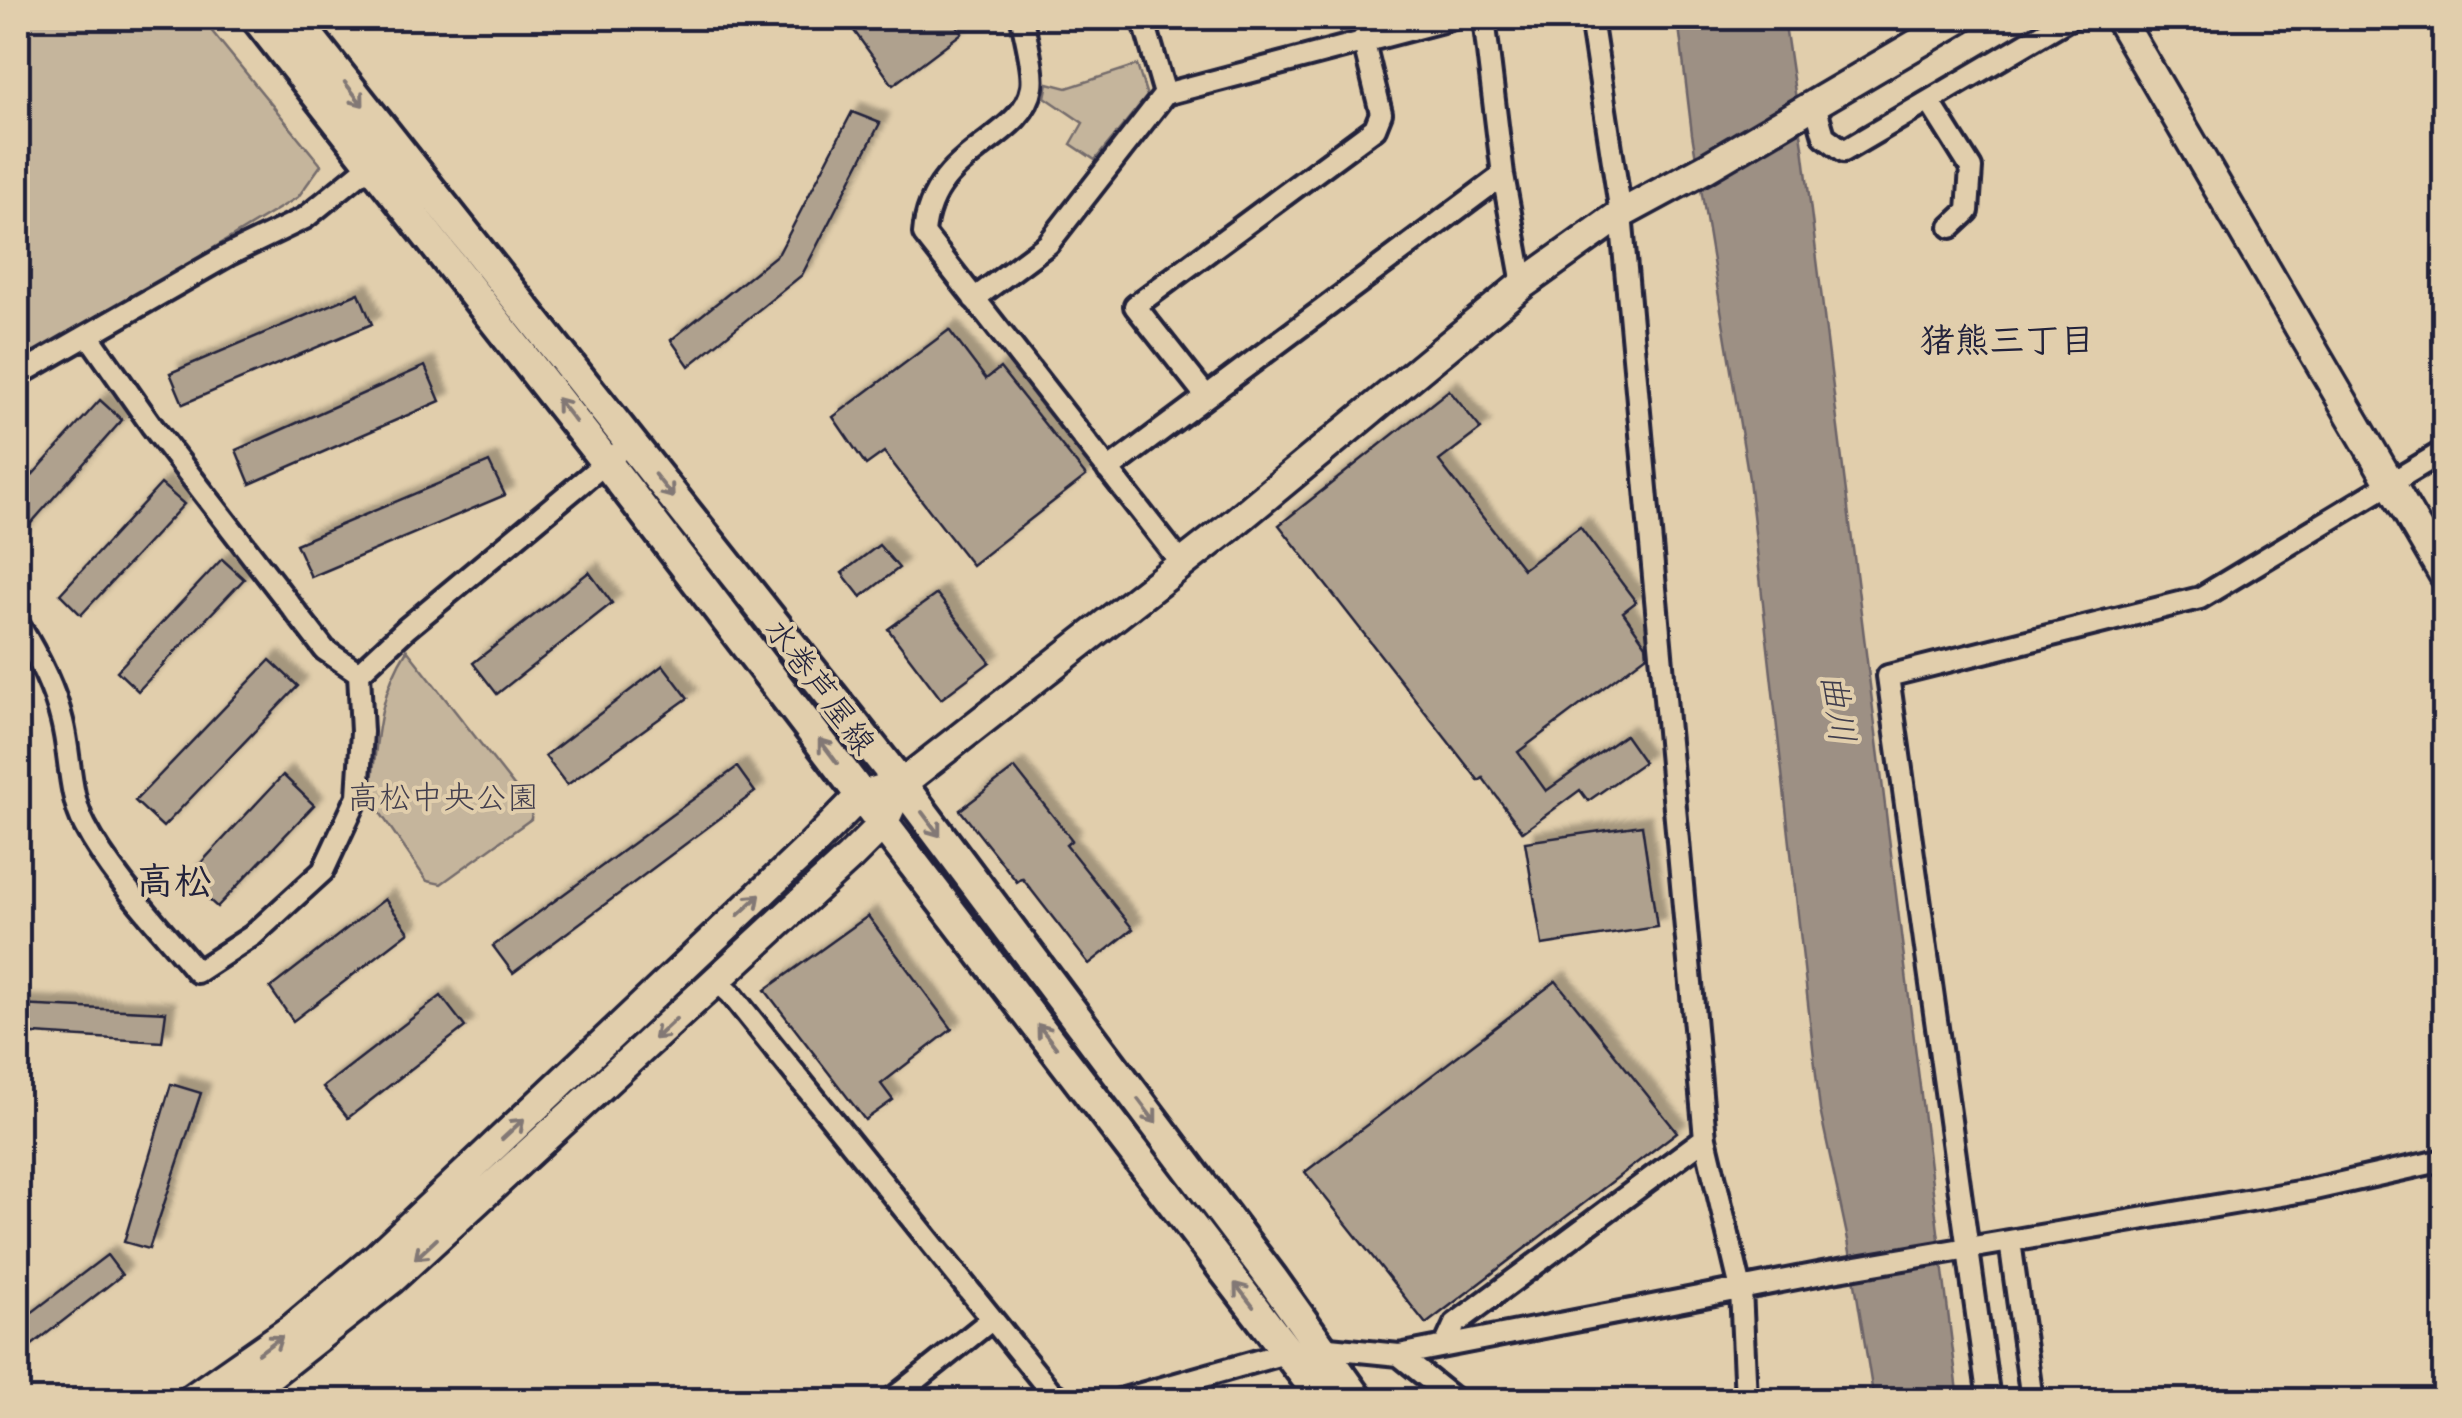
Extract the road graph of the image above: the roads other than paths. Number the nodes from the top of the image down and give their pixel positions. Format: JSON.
{"nodes":[{"id":1,"x":258,"y":18,"type":"edge"},
{"id":2,"x":294,"y":18,"type":"edge"},
{"id":3,"x":1022,"y":18,"type":"edge"},
{"id":4,"x":1143,"y":18,"type":"edge"},
{"id":5,"x":1454,"y":18,"type":"edge"},
{"id":6,"x":1484,"y":18,"type":"edge"},
{"id":7,"x":1591,"y":18,"type":"edge"},
{"id":8,"x":1961,"y":18,"type":"edge"},
{"id":9,"x":2070,"y":18,"type":"edge"},
{"id":10,"x":2119,"y":18,"type":"edge"},
{"id":11,"x":1363,"y":40,"type":"junction"},
{"id":12,"x":1165,"y":94,"type":"junction"},
{"id":13,"x":1929,"y":102,"type":"junction"},
{"id":14,"x":1810,"y":107,"type":"junction"},
{"id":15,"x":383,"y":154,"type":"junction"},
{"id":16,"x":1503,"y":175,"type":"junction"},
{"id":17,"x":1621,"y":214,"type":"junction"},
{"id":18,"x":1951,"y":227,"type":"dead end"},
{"id":19,"x":1523,"y":284,"type":"junction"},
{"id":20,"x":974,"y":298,"type":"junction"},
{"id":21,"x":88,"y":334,"type":"junction"},
{"id":22,"x":18,"y":376,"type":"edge"},
{"id":23,"x":1206,"y":396,"type":"junction"},
{"id":24,"x":2444,"y":450,"type":"edge"},
{"id":25,"x":618,"y":452,"type":"junction"},
{"id":26,"x":1108,"y":470,"type":"junction"},
{"id":27,"x":2391,"y":482,"type":"junction"},
{"id":28,"x":1182,"y":564,"type":"junction"},
{"id":29,"x":2444,"y":575,"type":"edge"},
{"id":30,"x":18,"y":624,"type":"edge"},
{"id":31,"x":359,"y":673,"type":"junction"},
{"id":32,"x":901,"y":784,"type":"junction"},
{"id":33,"x":861,"y":795,"type":"junction"},
{"id":34,"x":883,"y":824,"type":"junction"},
{"id":35,"x":717,"y":981,"type":"junction"},
{"id":36,"x":1705,"y":1138,"type":"junction"},
{"id":37,"x":2444,"y":1160,"type":"edge"},
{"id":38,"x":2010,"y":1241,"type":"junction"},
{"id":39,"x":1970,"y":1250,"type":"junction"},
{"id":40,"x":1741,"y":1289,"type":"junction"},
{"id":41,"x":991,"y":1320,"type":"junction"},
{"id":42,"x":1445,"y":1346,"type":"junction"},
{"id":43,"x":1304,"y":1349,"type":"junction"},
{"id":44,"x":1400,"y":1355,"type":"junction"},
{"id":45,"x":190,"y":1400,"type":"edge"},
{"id":46,"x":238,"y":1400,"type":"edge"},
{"id":47,"x":890,"y":1400,"type":"edge"},
{"id":48,"x":1062,"y":1400,"type":"edge"},
{"id":49,"x":1120,"y":1400,"type":"edge"},
{"id":50,"x":1324,"y":1400,"type":"edge"},
{"id":51,"x":1358,"y":1400,"type":"edge"},
{"id":52,"x":1456,"y":1400,"type":"edge"},
{"id":53,"x":1746,"y":1400,"type":"edge"},
{"id":54,"x":1988,"y":1400,"type":"edge"},
{"id":55,"x":2032,"y":1400,"type":"edge"}],
"edges":[{"from":1,"to":15,"type":"main road","name":"水巻芦屋線"},
{"from":2,"to":15,"type":"main road","name":"水巻芦屋線","one_way":true},
{"from":3,"to":20,"type":"street"},
{"from":4,"to":12,"type":"street"},
{"from":5,"to":11,"type":"street"},
{"from":6,"to":16,"type":"street"},
{"from":7,"to":17,"type":"street"},
{"from":8,"to":14,"type":"street"},
{"from":9,"to":13,"type":"street"},
{"from":10,"to":27,"type":"street"},
{"from":11,"to":12,"type":"street"},
{"from":11,"to":23,"type":"street"},
{"from":12,"to":20,"type":"street"},
{"from":13,"to":14,"type":"street"},
{"from":13,"to":18,"type":"street"},
{"from":14,"to":17,"type":"street"},
{"from":15,"to":21,"type":"street"},
{"from":15,"to":25,"type":"main road","name":"水巻芦屋線"},
{"from":16,"to":19,"type":"street"},
{"from":16,"to":23,"type":"street"},
{"from":17,"to":19,"type":"street"},
{"from":17,"to":36,"type":"street"},
{"from":19,"to":28,"type":"street"},
{"from":20,"to":26,"type":"street"},
{"from":21,"to":22,"type":"street"},
{"from":21,"to":31,"type":"street"},
{"from":23,"to":26,"type":"street"},
{"from":24,"to":27,"type":"street"},
{"from":25,"to":31,"type":"street"},
{"from":25,"to":32,"type":"main road","name":"水巻芦屋線","one_way":true},
{"from":33,"to":25,"type":"main road","name":"水巻芦屋線","one_way":true},
{"from":26,"to":28,"type":"street"},
{"from":27,"to":29,"type":"street"},
{"from":27,"to":39,"type":"street"},
{"from":28,"to":32,"type":"street"},
{"from":30,"to":31,"type":"street"},
{"from":32,"to":33,"type":"street"},
{"from":32,"to":34,"type":"street"},
{"from":32,"to":43,"type":"main road","name":"水巻芦屋線","one_way":true},
{"from":33,"to":34,"type":"main road","name":"水巻芦屋線"},
{"from":45,"to":33,"type":"street","one_way":true},
{"from":34,"to":35,"type":"street"},
{"from":43,"to":34,"type":"main road","name":"水巻芦屋線","one_way":true},
{"from":35,"to":41,"type":"street"},
{"from":35,"to":46,"type":"street","one_way":true},
{"from":36,"to":40,"type":"street"},
{"from":36,"to":42,"type":"street"},
{"from":37,"to":38,"type":"street"},
{"from":38,"to":39,"type":"street"},
{"from":38,"to":55,"type":"street"},
{"from":39,"to":40,"type":"street"},
{"from":39,"to":54,"type":"street"},
{"from":40,"to":42,"type":"street"},
{"from":40,"to":53,"type":"street"},
{"from":41,"to":47,"type":"street"},
{"from":41,"to":48,"type":"street"},
{"from":42,"to":44,"type":"street"},
{"from":43,"to":44,"type":"street"},
{"from":43,"to":49,"type":"street"},
{"from":43,"to":50,"type":"main road","name":"水巻芦屋線"},
{"from":43,"to":51,"type":"main road","name":"水巻芦屋線"},
{"from":44,"to":52,"type":"street"}]}
